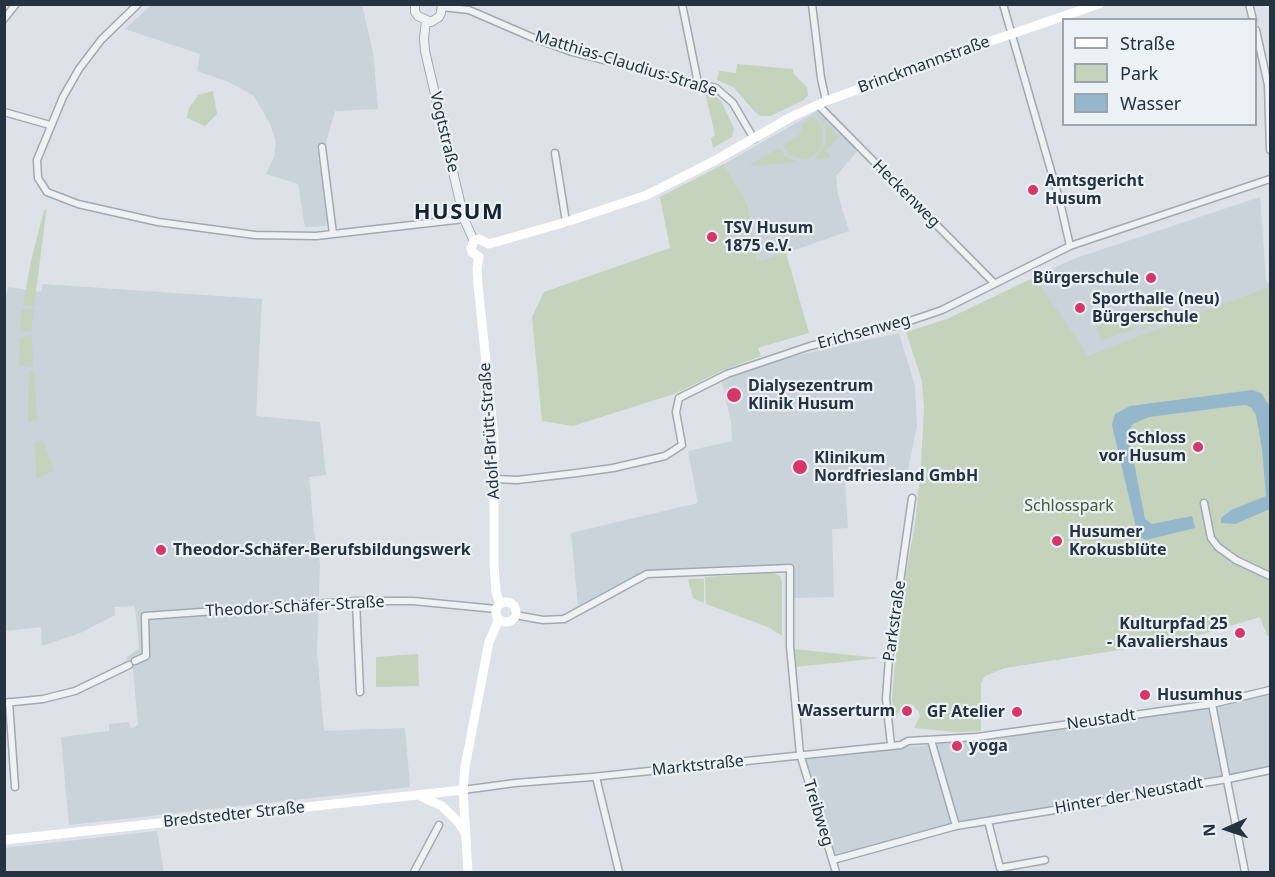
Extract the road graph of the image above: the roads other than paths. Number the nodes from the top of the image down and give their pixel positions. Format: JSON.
{"nodes":[{"id":1,"x":15,"y":4,"type":"edge"},
{"id":2,"x":138,"y":4,"type":"edge"},
{"id":3,"x":415,"y":4,"type":"edge"},
{"id":4,"x":682,"y":4,"type":"edge"},
{"id":5,"x":812,"y":4,"type":"edge"},
{"id":6,"x":1003,"y":4,"type":"edge"},
{"id":7,"x":1099,"y":4,"type":"edge"},
{"id":8,"x":442,"y":6,"type":"edge"},
{"id":9,"x":4,"y":19,"type":"edge"},
{"id":10,"x":426,"y":21,"type":"junction"},
{"id":11,"x":1012,"y":34,"type":"junction"},
{"id":12,"x":1257,"y":35,"type":"edge"},
{"id":13,"x":698,"y":82,"type":"junction"},
{"id":14,"x":822,"y":103,"type":"junction"},
{"id":15,"x":4,"y":112,"type":"edge"},
{"id":16,"x":50,"y":125,"type":"junction"},
{"id":17,"x":754,"y":139,"type":"junction"},
{"id":18,"x":321,"y":147,"type":"dead end"},
{"id":19,"x":1270,"y":150,"type":"edge"},
{"id":20,"x":555,"y":153,"type":"dead end"},
{"id":21,"x":1270,"y":179,"type":"edge"},
{"id":22,"x":464,"y":219,"type":"junction"},
{"id":23,"x":566,"y":222,"type":"junction"},
{"id":24,"x":333,"y":234,"type":"junction"},
{"id":25,"x":474,"y":241,"type":"junction"},
{"id":26,"x":489,"y":244,"type":"junction"},
{"id":27,"x":1070,"y":246,"type":"junction"},
{"id":28,"x":479,"y":257,"type":"junction"},
{"id":29,"x":994,"y":283,"type":"junction"},
{"id":30,"x":495,"y":479,"type":"junction"},
{"id":31,"x":912,"y":498,"type":"dead end"},
{"id":32,"x":1204,"y":503,"type":"dead end"},
{"id":33,"x":1270,"y":576,"type":"edge"},
{"id":34,"x":356,"y":601,"type":"junction"},
{"id":35,"x":498,"y":606,"type":"junction"},
{"id":36,"x":515,"y":615,"type":"junction"},
{"id":37,"x":499,"y":619,"type":"junction"},
{"id":38,"x":1270,"y":690,"type":"edge"},
{"id":39,"x":360,"y":692,"type":"dead end"},
{"id":40,"x":7,"y":702,"type":"edge"},
{"id":41,"x":1212,"y":704,"type":"junction"},
{"id":42,"x":931,"y":740,"type":"junction"},
{"id":43,"x":891,"y":745,"type":"junction"},
{"id":44,"x":800,"y":754,"type":"junction"},
{"id":45,"x":1270,"y":770,"type":"edge"},
{"id":46,"x":596,"y":777,"type":"junction"},
{"id":47,"x":1228,"y":779,"type":"junction"},
{"id":48,"x":15,"y":787,"type":"dead end"},
{"id":49,"x":464,"y":790,"type":"junction"},
{"id":50,"x":417,"y":796,"type":"junction"},
{"id":51,"x":988,"y":821,"type":"junction"},
{"id":52,"x":440,"y":825,"type":"dead end"},
{"id":53,"x":956,"y":826,"type":"junction"},
{"id":54,"x":467,"y":839,"type":"junction"},
{"id":55,"x":4,"y":840,"type":"edge"},
{"id":56,"x":832,"y":860,"type":"junction"},
{"id":57,"x":1045,"y":860,"type":"dead end"},
{"id":58,"x":414,"y":873,"type":"edge"},
{"id":59,"x":468,"y":873,"type":"edge"},
{"id":60,"x":619,"y":873,"type":"edge"},
{"id":61,"x":836,"y":873,"type":"edge"},
{"id":62,"x":1245,"y":873,"type":"edge"}],
"edges":[{"from":1,"to":9,"type":"street"},
{"from":2,"to":16,"type":"street"},
{"from":3,"to":10,"type":"street"},
{"from":4,"to":13,"type":"street"},
{"from":5,"to":14,"type":"street"},
{"from":6,"to":11,"type":"street"},
{"from":7,"to":11,"type":"main road","name":"Brinckmannstraße"},
{"from":8,"to":10,"type":"street","name":"Matthias-Claudius-Straße"},
{"from":8,"to":13,"type":"street","name":"Matthias-Claudius-Straße"},
{"from":10,"to":22,"type":"street","name":"Vogtstraße"},
{"from":11,"to":14,"type":"main road","name":"Brinckmannstraße"},
{"from":11,"to":27,"type":"street"},
{"from":12,"to":19,"type":"street"},
{"from":13,"to":17,"type":"street","name":"Matthias-Claudius-Straße"},
{"from":14,"to":17,"type":"main road","name":"Brinckmannstraße"},
{"from":14,"to":29,"type":"street","name":"Heckenweg"},
{"from":15,"to":16,"type":"street"},
{"from":16,"to":24,"type":"street"},
{"from":17,"to":23,"type":"main road"},
{"from":18,"to":24,"type":"street"},
{"from":20,"to":23,"type":"street"},
{"from":21,"to":27,"type":"street","name":"Erichsenweg"},
{"from":22,"to":24,"type":"street"},
{"from":22,"to":25,"type":"street","name":"Vogtstraße"},
{"from":23,"to":26,"type":"main road"},
{"from":25,"to":26,"type":"main road"},
{"from":25,"to":28,"type":"main road","name":"Adolf-Brütt-Straße"},
{"from":26,"to":28,"type":"main road"},
{"from":27,"to":29,"type":"street","name":"Erichsenweg"},
{"from":28,"to":30,"type":"main road","name":"Adolf-Brütt-Straße"},
{"from":29,"to":30,"type":"street","name":"Erichsenweg"},
{"from":30,"to":35,"type":"main road","name":"Adolf-Brütt-Straße"},
{"from":31,"to":43,"type":"street","name":"Parkstraße"},
{"from":32,"to":33,"type":"street"},
{"from":34,"to":35,"type":"street","name":"Theodor-Schäfer-Straße"},
{"from":34,"to":39,"type":"street"},
{"from":34,"to":40,"type":"street","name":"Theodor-Schäfer-Straße"},
{"from":35,"to":36,"type":"main road"},
{"from":35,"to":37,"type":"main road","name":"Adolf-Brütt-Straße"},
{"from":36,"to":37,"type":"main road"},
{"from":36,"to":44,"type":"street","name":"Treibweg"},
{"from":37,"to":49,"type":"main road"},
{"from":38,"to":41,"type":"street","name":"Neustadt"},
{"from":40,"to":48,"type":"street"},
{"from":41,"to":42,"type":"street","name":"Neustadt"},
{"from":41,"to":47,"type":"street"},
{"from":42,"to":43,"type":"street","name":"Marktstraße"},
{"from":42,"to":53,"type":"street"},
{"from":43,"to":44,"type":"street","name":"Marktstraße"},
{"from":44,"to":46,"type":"street","name":"Marktstraße"},
{"from":44,"to":56,"type":"street","name":"Treibweg"},
{"from":45,"to":47,"type":"street","name":"Hinter der Neustadt"},
{"from":46,"to":49,"type":"street","name":"Marktstraße"},
{"from":46,"to":60,"type":"street"},
{"from":47,"to":51,"type":"street","name":"Hinter der Neustadt"},
{"from":47,"to":62,"type":"street"},
{"from":49,"to":50,"type":"main road","name":"Bredstedter Straße"},
{"from":49,"to":54,"type":"main road"},
{"from":50,"to":54,"type":"main road"},
{"from":50,"to":55,"type":"main road","name":"Bredstedter Straße"},
{"from":51,"to":53,"type":"street","name":"Hinter der Neustadt"},
{"from":51,"to":57,"type":"street"},
{"from":52,"to":58,"type":"street"},
{"from":53,"to":56,"type":"street","name":"Hinter der Neustadt"},
{"from":54,"to":59,"type":"main road"},
{"from":56,"to":61,"type":"street","name":"Treibweg"}]}
